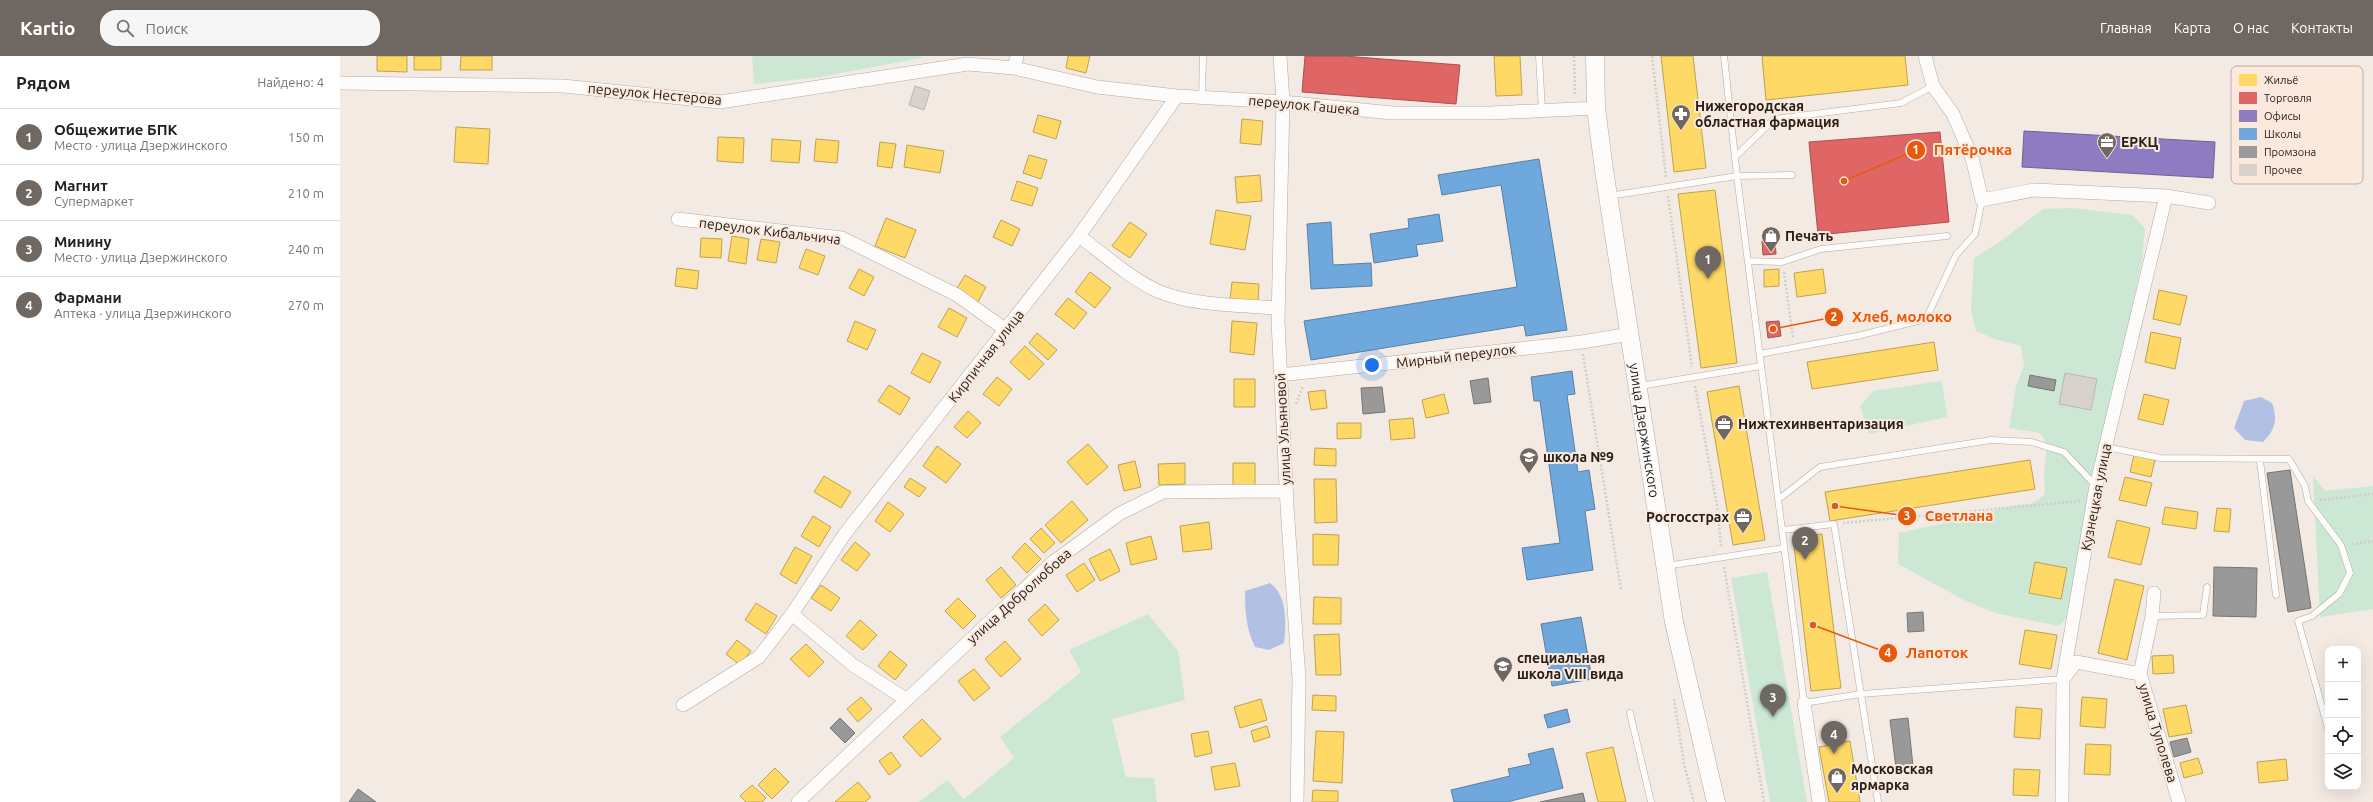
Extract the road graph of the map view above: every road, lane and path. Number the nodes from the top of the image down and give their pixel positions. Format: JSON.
{"nodes":[{"id":1,"x":1202,"y":56,"type":"edge"},
{"id":2,"x":1280,"y":56,"type":"edge"},
{"id":3,"x":1539,"y":56,"type":"edge"},
{"id":4,"x":1574,"y":56,"type":"edge"},
{"id":5,"x":1595,"y":56,"type":"edge"},
{"id":6,"x":1652,"y":56,"type":"edge"},
{"id":7,"x":1724,"y":56,"type":"edge"},
{"id":8,"x":1925,"y":56,"type":"edge"},
{"id":9,"x":1016,"y":62,"type":"edge"},
{"id":10,"x":340,"y":83,"type":"edge"},
{"id":11,"x":1933,"y":86,"type":"junction"},
{"id":12,"x":1177,"y":96,"type":"junction"},
{"id":13,"x":1202,"y":98,"type":"junction"},
{"id":14,"x":1283,"y":102,"type":"junction"},
{"id":15,"x":1596,"y":108,"type":"junction"},
{"id":16,"x":1575,"y":109,"type":"junction"},
{"id":17,"x":1542,"y":110,"type":"junction"},
{"id":18,"x":1735,"y":157,"type":"junction"},
{"id":19,"x":1792,"y":175,"type":"dead end"},
{"id":20,"x":1737,"y":176,"type":"junction"},
{"id":21,"x":1666,"y":186,"type":"junction"},
{"id":22,"x":1608,"y":196,"type":"junction"},
{"id":23,"x":2166,"y":196,"type":"junction"},
{"id":24,"x":1982,"y":200,"type":"junction"},
{"id":25,"x":2209,"y":204,"type":"dead end"},
{"id":26,"x":678,"y":219,"type":"dead end"},
{"id":27,"x":1079,"y":236,"type":"junction"},
{"id":28,"x":1947,"y":236,"type":"dead end"},
{"id":29,"x":1748,"y":261,"type":"junction"},
{"id":30,"x":1782,"y":262,"type":"junction"},
{"id":31,"x":1278,"y":308,"type":"junction"},
{"id":32,"x":1006,"y":330,"type":"junction"},
{"id":33,"x":1630,"y":334,"type":"junction"},
{"id":34,"x":1582,"y":342,"type":"junction"},
{"id":35,"x":1794,"y":348,"type":"junction"},
{"id":36,"x":1760,"y":354,"type":"junction"},
{"id":37,"x":1761,"y":366,"type":"junction"},
{"id":38,"x":1280,"y":375,"type":"junction"},
{"id":39,"x":1693,"y":378,"type":"junction"},
{"id":40,"x":1638,"y":387,"type":"junction"},
{"id":41,"x":2106,"y":447,"type":"junction"},
{"id":42,"x":2260,"y":460,"type":"junction"},
{"id":43,"x":2096,"y":486,"type":"junction"},
{"id":44,"x":1286,"y":491,"type":"junction"},
{"id":45,"x":2373,"y":494,"type":"edge"},
{"id":46,"x":1780,"y":499,"type":"junction"},
{"id":47,"x":2094,"y":500,"type":"junction"},
{"id":48,"x":2308,"y":501,"type":"junction"},
{"id":49,"x":1834,"y":524,"type":"junction"},
{"id":50,"x":1783,"y":530,"type":"junction"},
{"id":51,"x":2373,"y":541,"type":"edge"},
{"id":52,"x":2341,"y":545,"type":"junction"},
{"id":53,"x":1783,"y":548,"type":"junction"},
{"id":54,"x":1722,"y":558,"type":"junction"},
{"id":55,"x":1665,"y":566,"type":"junction"},
{"id":56,"x":2207,"y":587,"type":"dead end"},
{"id":57,"x":1621,"y":590,"type":"dead end"},
{"id":58,"x":2154,"y":593,"type":"dead end"},
{"id":59,"x":2276,"y":594,"type":"dead end"},
{"id":60,"x":792,"y":614,"type":"junction"},
{"id":61,"x":2152,"y":616,"type":"junction"},
{"id":62,"x":2140,"y":674,"type":"junction"},
{"id":63,"x":2063,"y":679,"type":"junction"},
{"id":64,"x":1861,"y":694,"type":"junction"},
{"id":65,"x":907,"y":700,"type":"junction"},
{"id":66,"x":1804,"y":703,"type":"junction"},
{"id":67,"x":683,"y":705,"type":"dead end"},
{"id":68,"x":1630,"y":713,"type":"dead end"},
{"id":69,"x":2325,"y":718,"type":"edge"},
{"id":70,"x":798,"y":802,"type":"edge"},
{"id":71,"x":1296,"y":802,"type":"edge"},
{"id":72,"x":1651,"y":802,"type":"edge"},
{"id":73,"x":1716,"y":802,"type":"edge"},
{"id":74,"x":1764,"y":802,"type":"edge"},
{"id":75,"x":1818,"y":802,"type":"edge"},
{"id":76,"x":1878,"y":802,"type":"edge"},
{"id":77,"x":2062,"y":802,"type":"edge"},
{"id":78,"x":2179,"y":802,"type":"edge"}],
"edges":[{"from":1,"to":13,"type":"lane"},
{"from":2,"to":14,"type":"street","name":"улица Ульяновой"},
{"from":3,"to":17,"type":"lane"},
{"from":4,"to":16,"type":"path"},
{"from":5,"to":15,"type":"main road","name":"улица Дзержинского"},
{"from":6,"to":21,"type":"path"},
{"from":7,"to":18,"type":"lane"},
{"from":8,"to":11,"type":"street"},
{"from":9,"to":10,"type":"street","name":"переулок Нестерова"},
{"from":9,"to":12,"type":"street","name":"переулок Гашека"},
{"from":11,"to":18,"type":"lane"},
{"from":11,"to":24,"type":"street"},
{"from":12,"to":13,"type":"street","name":"переулок Гашека"},
{"from":12,"to":27,"type":"street","name":"Кирпичная улица"},
{"from":13,"to":14,"type":"street","name":"переулок Гашека"},
{"from":14,"to":17,"type":"street","name":"переулок Гашека"},
{"from":14,"to":31,"type":"street","name":"улица Ульяновой"},
{"from":15,"to":16,"type":"street","name":"переулок Гашека"},
{"from":15,"to":22,"type":"main road","name":"улица Дзержинского"},
{"from":16,"to":17,"type":"street","name":"переулок Гашека"},
{"from":18,"to":20,"type":"lane"},
{"from":19,"to":20,"type":"lane"},
{"from":20,"to":21,"type":"lane"},
{"from":20,"to":29,"type":"lane"},
{"from":21,"to":22,"type":"lane"},
{"from":21,"to":39,"type":"path"},
{"from":22,"to":33,"type":"main road","name":"улица Дзержинского"},
{"from":23,"to":24,"type":"street"},
{"from":23,"to":25,"type":"street"},
{"from":23,"to":41,"type":"street","name":"Кузнецкая улица"},
{"from":24,"to":35,"type":"lane"},
{"from":26,"to":32,"type":"street","name":"переулок Кибальчича"},
{"from":27,"to":31,"type":"street"},
{"from":27,"to":32,"type":"street","name":"Кирпичная улица"},
{"from":28,"to":30,"type":"lane"},
{"from":29,"to":30,"type":"lane"},
{"from":29,"to":36,"type":"lane"},
{"from":30,"to":35,"type":"path"},
{"from":31,"to":38,"type":"street","name":"улица Ульяновой"},
{"from":32,"to":60,"type":"street","name":"Кирпичная улица"},
{"from":33,"to":34,"type":"street","name":"Мирный переулок"},
{"from":33,"to":40,"type":"main road","name":"улица Дзержинского"},
{"from":34,"to":38,"type":"street","name":"Мирный переулок"},
{"from":34,"to":57,"type":"path"},
{"from":35,"to":36,"type":"lane"},
{"from":36,"to":37,"type":"lane"},
{"from":37,"to":39,"type":"lane"},
{"from":37,"to":46,"type":"lane"},
{"from":38,"to":44,"type":"street","name":"улица Ульяновой"},
{"from":39,"to":40,"type":"lane"},
{"from":39,"to":54,"type":"path"},
{"from":40,"to":55,"type":"main road","name":"улица Дзержинского"},
{"from":41,"to":42,"type":"lane"},
{"from":41,"to":43,"type":"street","name":"Кузнецкая улица"},
{"from":42,"to":48,"type":"lane"},
{"from":42,"to":59,"type":"lane"},
{"from":43,"to":46,"type":"lane"},
{"from":43,"to":47,"type":"street","name":"Кузнецкая улица"},
{"from":44,"to":65,"type":"street","name":"улица Добролюбова"},
{"from":44,"to":71,"type":"street","name":"улица Ульяновой"},
{"from":45,"to":48,"type":"path"},
{"from":46,"to":50,"type":"lane"},
{"from":47,"to":49,"type":"path"},
{"from":47,"to":63,"type":"street","name":"Кузнецкая улица"},
{"from":48,"to":52,"type":"lane"},
{"from":49,"to":50,"type":"lane"},
{"from":49,"to":64,"type":"lane"},
{"from":50,"to":53,"type":"lane"},
{"from":51,"to":52,"type":"path"},
{"from":52,"to":69,"type":"lane"},
{"from":53,"to":54,"type":"lane"},
{"from":53,"to":66,"type":"lane"},
{"from":54,"to":55,"type":"lane"},
{"from":54,"to":74,"type":"path"},
{"from":55,"to":73,"type":"main road","name":"улица Дзержинского"},
{"from":56,"to":61,"type":"lane"},
{"from":58,"to":61,"type":"street","name":"улица Туполева"},
{"from":60,"to":65,"type":"street"},
{"from":60,"to":67,"type":"street","name":"Кирпичная улица"},
{"from":61,"to":62,"type":"street","name":"улица Туполева"},
{"from":62,"to":63,"type":"street"},
{"from":62,"to":78,"type":"street","name":"улица Туполева"},
{"from":63,"to":64,"type":"lane"},
{"from":63,"to":77,"type":"street","name":"Кузнецкая улица"},
{"from":64,"to":66,"type":"lane"},
{"from":64,"to":76,"type":"lane"},
{"from":65,"to":70,"type":"street","name":"улица Добролюбова"},
{"from":66,"to":75,"type":"street"},
{"from":68,"to":72,"type":"lane"}]}
